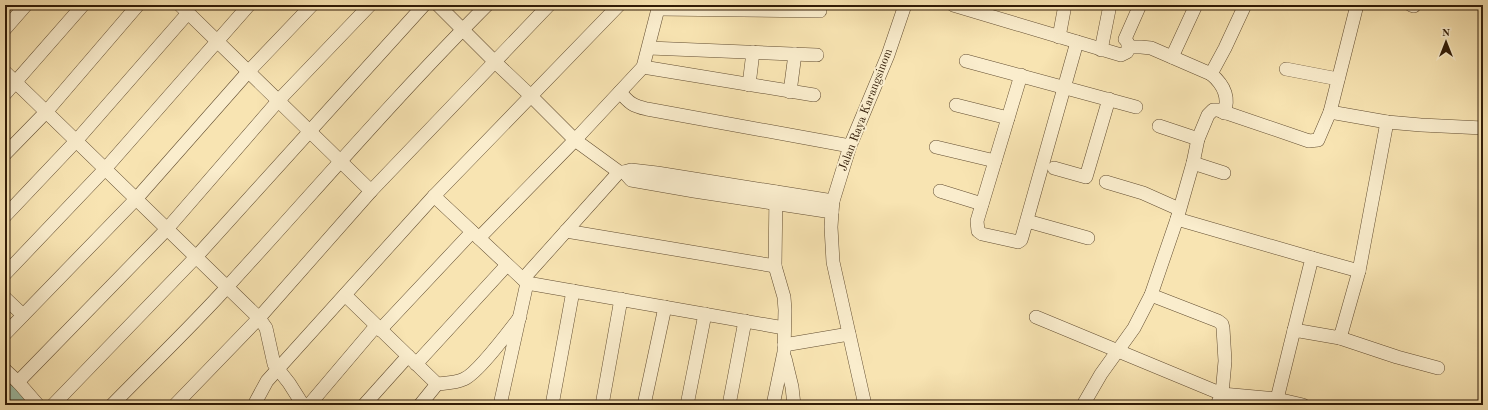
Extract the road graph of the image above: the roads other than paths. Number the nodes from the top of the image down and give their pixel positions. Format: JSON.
{"nodes":[{"id":1,"x":26,"y":5,"type":"edge"},
{"id":2,"x":83,"y":5,"type":"edge"},
{"id":3,"x":138,"y":5,"type":"edge"},
{"id":4,"x":249,"y":5,"type":"edge"},
{"id":5,"x":312,"y":5,"type":"edge"},
{"id":6,"x":370,"y":5,"type":"edge"},
{"id":7,"x":424,"y":5,"type":"edge"},
{"id":8,"x":438,"y":5,"type":"edge"},
{"id":9,"x":487,"y":5,"type":"edge"},
{"id":10,"x":549,"y":5,"type":"edge"},
{"id":11,"x":619,"y":5,"type":"edge"},
{"id":12,"x":905,"y":5,"type":"edge"},
{"id":13,"x":953,"y":5,"type":"edge"},
{"id":14,"x":1065,"y":5,"type":"edge"},
{"id":15,"x":1110,"y":5,"type":"edge"},
{"id":16,"x":1140,"y":5,"type":"edge"},
{"id":17,"x":1196,"y":5,"type":"edge"},
{"id":18,"x":1245,"y":5,"type":"edge"},
{"id":19,"x":1357,"y":5,"type":"edge"},
{"id":20,"x":659,"y":7,"type":"edge"},
{"id":21,"x":184,"y":9,"type":"edge"},
{"id":22,"x":820,"y":11,"type":"dead end"},
{"id":23,"x":5,"y":29,"type":"edge"},
{"id":24,"x":463,"y":30,"type":"junction"},
{"id":25,"x":1105,"y":33,"type":"junction"},
{"id":26,"x":1059,"y":37,"type":"junction"},
{"id":27,"x":217,"y":42,"type":"junction"},
{"id":28,"x":1077,"y":42,"type":"junction"},
{"id":29,"x":1127,"y":43,"type":"junction"},
{"id":30,"x":648,"y":48,"type":"junction"},
{"id":31,"x":1102,"y":50,"type":"junction"},
{"id":32,"x":752,"y":52,"type":"junction"},
{"id":33,"x":795,"y":54,"type":"junction"},
{"id":34,"x":817,"y":55,"type":"dead end"},
{"id":35,"x":1172,"y":57,"type":"junction"},
{"id":36,"x":966,"y":60,"type":"dead end"},
{"id":37,"x":495,"y":62,"type":"junction"},
{"id":38,"x":643,"y":67,"type":"junction"},
{"id":39,"x":1286,"y":69,"type":"dead end"},
{"id":40,"x":5,"y":72,"type":"edge"},
{"id":41,"x":248,"y":72,"type":"junction"},
{"id":42,"x":1211,"y":74,"type":"junction"},
{"id":43,"x":1020,"y":75,"type":"junction"},
{"id":44,"x":1338,"y":78,"type":"junction"},
{"id":45,"x":16,"y":82,"type":"junction"},
{"id":46,"x":749,"y":85,"type":"junction"},
{"id":47,"x":1064,"y":87,"type":"junction"},
{"id":48,"x":620,"y":92,"type":"junction"},
{"id":49,"x":790,"y":92,"type":"junction"},
{"id":50,"x":5,"y":94,"type":"edge"},
{"id":51,"x":814,"y":95,"type":"dead end"},
{"id":52,"x":531,"y":96,"type":"junction"},
{"id":53,"x":1108,"y":99,"type":"junction"},
{"id":54,"x":278,"y":101,"type":"junction"},
{"id":55,"x":956,"y":105,"type":"dead end"},
{"id":56,"x":1136,"y":107,"type":"dead end"},
{"id":57,"x":47,"y":111,"type":"junction"},
{"id":58,"x":1224,"y":112,"type":"junction"},
{"id":59,"x":1330,"y":112,"type":"junction"},
{"id":60,"x":1008,"y":118,"type":"junction"},
{"id":61,"x":1386,"y":122,"type":"junction"},
{"id":62,"x":1159,"y":126,"type":"dead end"},
{"id":63,"x":1483,"y":128,"type":"edge"},
{"id":64,"x":310,"y":130,"type":"junction"},
{"id":65,"x":1198,"y":139,"type":"junction"},
{"id":66,"x":575,"y":140,"type":"junction"},
{"id":67,"x":76,"y":141,"type":"junction"},
{"id":68,"x":850,"y":146,"type":"junction"},
{"id":69,"x":936,"y":147,"type":"dead end"},
{"id":70,"x":5,"y":154,"type":"edge"},
{"id":71,"x":340,"y":160,"type":"junction"},
{"id":72,"x":995,"y":161,"type":"junction"},
{"id":73,"x":1193,"y":163,"type":"junction"},
{"id":74,"x":1054,"y":168,"type":"dead end"},
{"id":75,"x":105,"y":169,"type":"junction"},
{"id":76,"x":621,"y":172,"type":"junction"},
{"id":77,"x":1224,"y":173,"type":"dead end"},
{"id":78,"x":1106,"y":182,"type":"dead end"},
{"id":79,"x":372,"y":191,"type":"junction"},
{"id":80,"x":940,"y":191,"type":"dead end"},
{"id":81,"x":434,"y":196,"type":"junction"},
{"id":82,"x":776,"y":198,"type":"junction"},
{"id":83,"x":136,"y":199,"type":"junction"},
{"id":84,"x":982,"y":204,"type":"junction"},
{"id":85,"x":833,"y":207,"type":"junction"},
{"id":86,"x":1178,"y":214,"type":"junction"},
{"id":87,"x":5,"y":216,"type":"edge"},
{"id":88,"x":1027,"y":221,"type":"junction"},
{"id":89,"x":167,"y":229,"type":"junction"},
{"id":90,"x":566,"y":231,"type":"junction"},
{"id":91,"x":476,"y":235,"type":"junction"},
{"id":92,"x":1088,"y":238,"type":"dead end"},
{"id":93,"x":196,"y":257,"type":"junction"},
{"id":94,"x":1312,"y":258,"type":"junction"},
{"id":95,"x":507,"y":265,"type":"junction"},
{"id":96,"x":775,"y":266,"type":"junction"},
{"id":97,"x":1359,"y":271,"type":"junction"},
{"id":98,"x":5,"y":274,"type":"edge"},
{"id":99,"x":525,"y":281,"type":"junction"},
{"id":100,"x":227,"y":287,"type":"junction"},
{"id":101,"x":573,"y":291,"type":"junction"},
{"id":102,"x":346,"y":295,"type":"junction"},
{"id":103,"x":1151,"y":295,"type":"junction"},
{"id":104,"x":5,"y":298,"type":"edge"},
{"id":105,"x":621,"y":299,"type":"junction"},
{"id":106,"x":665,"y":307,"type":"junction"},
{"id":107,"x":705,"y":314,"type":"junction"},
{"id":108,"x":23,"y":315,"type":"junction"},
{"id":109,"x":1036,"y":316,"type":"dead end"},
{"id":110,"x":520,"y":317,"type":"junction"},
{"id":111,"x":259,"y":318,"type":"junction"},
{"id":112,"x":745,"y":321,"type":"junction"},
{"id":113,"x":378,"y":328,"type":"junction"},
{"id":114,"x":784,"y":328,"type":"junction"},
{"id":115,"x":1294,"y":330,"type":"junction"},
{"id":116,"x":5,"y":334,"type":"edge"},
{"id":117,"x":849,"y":334,"type":"junction"},
{"id":118,"x":1340,"y":338,"type":"junction"},
{"id":119,"x":784,"y":349,"type":"junction"},
{"id":120,"x":1119,"y":351,"type":"junction"},
{"id":121,"x":412,"y":360,"type":"junction"},
{"id":122,"x":1438,"y":368,"type":"dead end"},
{"id":123,"x":5,"y":370,"type":"edge"},
{"id":124,"x":277,"y":370,"type":"junction"},
{"id":125,"x":18,"y":382,"type":"junction"},
{"id":126,"x":437,"y":384,"type":"junction"},
{"id":127,"x":1277,"y":399,"type":"junction"},
{"id":128,"x":1220,"y":400,"type":"edge"},
{"id":129,"x":38,"y":405,"type":"edge"},
{"id":130,"x":53,"y":405,"type":"edge"},
{"id":131,"x":112,"y":405,"type":"edge"},
{"id":132,"x":175,"y":405,"type":"edge"},
{"id":133,"x":254,"y":405,"type":"edge"},
{"id":134,"x":303,"y":405,"type":"edge"},
{"id":135,"x":309,"y":405,"type":"edge"},
{"id":136,"x":364,"y":405,"type":"edge"},
{"id":137,"x":420,"y":405,"type":"edge"},
{"id":138,"x":500,"y":405,"type":"edge"},
{"id":139,"x":552,"y":405,"type":"edge"},
{"id":140,"x":602,"y":405,"type":"edge"},
{"id":141,"x":644,"y":405,"type":"edge"},
{"id":142,"x":687,"y":405,"type":"edge"},
{"id":143,"x":729,"y":405,"type":"edge"},
{"id":144,"x":773,"y":405,"type":"edge"},
{"id":145,"x":794,"y":405,"type":"edge"},
{"id":146,"x":866,"y":405,"type":"edge"},
{"id":147,"x":1083,"y":405,"type":"edge"},
{"id":148,"x":1304,"y":405,"type":"edge"}],
"edges":[{"from":1,"to":23,"type":"street"},
{"from":2,"to":45,"type":"street"},
{"from":3,"to":57,"type":"street"},
{"from":4,"to":27,"type":"street"},
{"from":5,"to":41,"type":"street"},
{"from":6,"to":54,"type":"street"},
{"from":7,"to":64,"type":"street"},
{"from":8,"to":24,"type":"street"},
{"from":9,"to":24,"type":"street"},
{"from":10,"to":37,"type":"street"},
{"from":11,"to":52,"type":"street"},
{"from":12,"to":68,"type":"street","name":"Jalan Raya Karangsinom"},
{"from":13,"to":26,"type":"street"},
{"from":14,"to":26,"type":"street"},
{"from":15,"to":25,"type":"street"},
{"from":16,"to":29,"type":"street"},
{"from":17,"to":35,"type":"street"},
{"from":18,"to":42,"type":"street"},
{"from":19,"to":44,"type":"street"},
{"from":20,"to":22,"type":"street"},
{"from":20,"to":30,"type":"street"},
{"from":21,"to":27,"type":"street"},
{"from":21,"to":67,"type":"street"},
{"from":24,"to":37,"type":"street"},
{"from":24,"to":71,"type":"street"},
{"from":25,"to":29,"type":"street"},
{"from":25,"to":31,"type":"street"},
{"from":26,"to":28,"type":"street"},
{"from":27,"to":41,"type":"street"},
{"from":27,"to":75,"type":"street"},
{"from":28,"to":31,"type":"street"},
{"from":28,"to":47,"type":"street"},
{"from":29,"to":31,"type":"street"},
{"from":29,"to":35,"type":"street"},
{"from":30,"to":32,"type":"street"},
{"from":30,"to":38,"type":"street"},
{"from":32,"to":33,"type":"street"},
{"from":32,"to":46,"type":"street"},
{"from":33,"to":34,"type":"street"},
{"from":33,"to":49,"type":"street"},
{"from":35,"to":42,"type":"street"},
{"from":36,"to":43,"type":"street"},
{"from":37,"to":52,"type":"street"},
{"from":37,"to":79,"type":"street"},
{"from":38,"to":46,"type":"street"},
{"from":38,"to":48,"type":"street"},
{"from":39,"to":44,"type":"street"},
{"from":40,"to":45,"type":"street"},
{"from":41,"to":54,"type":"street"},
{"from":41,"to":83,"type":"street"},
{"from":42,"to":58,"type":"street"},
{"from":43,"to":47,"type":"street"},
{"from":43,"to":60,"type":"street"},
{"from":44,"to":59,"type":"street"},
{"from":45,"to":50,"type":"street"},
{"from":45,"to":57,"type":"street"},
{"from":46,"to":49,"type":"street"},
{"from":47,"to":53,"type":"street"},
{"from":47,"to":88,"type":"street"},
{"from":48,"to":66,"type":"street"},
{"from":48,"to":68,"type":"street"},
{"from":49,"to":51,"type":"street"},
{"from":52,"to":66,"type":"street"},
{"from":52,"to":81,"type":"street"},
{"from":53,"to":56,"type":"street"},
{"from":53,"to":74,"type":"street"},
{"from":54,"to":64,"type":"street"},
{"from":54,"to":89,"type":"street"},
{"from":55,"to":60,"type":"street"},
{"from":57,"to":67,"type":"street"},
{"from":57,"to":70,"type":"street"},
{"from":58,"to":59,"type":"street"},
{"from":58,"to":65,"type":"street"},
{"from":59,"to":61,"type":"street"},
{"from":60,"to":72,"type":"street"},
{"from":61,"to":63,"type":"street"},
{"from":61,"to":97,"type":"street"},
{"from":62,"to":65,"type":"street"},
{"from":64,"to":71,"type":"street"},
{"from":64,"to":93,"type":"street"},
{"from":65,"to":73,"type":"street"},
{"from":66,"to":76,"type":"street"},
{"from":66,"to":91,"type":"street"},
{"from":67,"to":75,"type":"street"},
{"from":67,"to":87,"type":"street"},
{"from":68,"to":85,"type":"street","name":"Jalan Raya Karangsinom"},
{"from":69,"to":72,"type":"street"},
{"from":71,"to":79,"type":"street"},
{"from":71,"to":100,"type":"street"},
{"from":72,"to":84,"type":"street"},
{"from":73,"to":77,"type":"street"},
{"from":73,"to":86,"type":"street"},
{"from":75,"to":83,"type":"street"},
{"from":75,"to":98,"type":"street"},
{"from":76,"to":82,"type":"street"},
{"from":76,"to":90,"type":"street"},
{"from":78,"to":86,"type":"street"},
{"from":79,"to":111,"type":"street"},
{"from":80,"to":84,"type":"street"},
{"from":81,"to":91,"type":"street"},
{"from":81,"to":102,"type":"street"},
{"from":82,"to":85,"type":"street"},
{"from":82,"to":96,"type":"street"},
{"from":83,"to":89,"type":"street"},
{"from":83,"to":108,"type":"street"},
{"from":84,"to":88,"type":"street"},
{"from":85,"to":117,"type":"street","name":"Jalan Raya Karangsinom"},
{"from":86,"to":94,"type":"street"},
{"from":86,"to":103,"type":"street"},
{"from":88,"to":92,"type":"street"},
{"from":89,"to":93,"type":"street"},
{"from":89,"to":125,"type":"street"},
{"from":90,"to":96,"type":"street"},
{"from":90,"to":99,"type":"street"},
{"from":91,"to":95,"type":"street"},
{"from":91,"to":113,"type":"street"},
{"from":93,"to":100,"type":"street"},
{"from":93,"to":130,"type":"street"},
{"from":94,"to":97,"type":"street"},
{"from":94,"to":115,"type":"street"},
{"from":95,"to":99,"type":"street"},
{"from":95,"to":121,"type":"street"},
{"from":96,"to":114,"type":"street"},
{"from":97,"to":118,"type":"street"},
{"from":99,"to":101,"type":"street"},
{"from":99,"to":110,"type":"street"},
{"from":100,"to":111,"type":"street"},
{"from":100,"to":131,"type":"street"},
{"from":101,"to":105,"type":"street"},
{"from":101,"to":139,"type":"street"},
{"from":102,"to":113,"type":"street"},
{"from":102,"to":124,"type":"street"},
{"from":103,"to":120,"type":"street"},
{"from":103,"to":128,"type":"street"},
{"from":104,"to":108,"type":"street"},
{"from":105,"to":106,"type":"street"},
{"from":105,"to":140,"type":"street"},
{"from":106,"to":107,"type":"street"},
{"from":106,"to":141,"type":"street"},
{"from":107,"to":112,"type":"street"},
{"from":107,"to":142,"type":"street"},
{"from":108,"to":116,"type":"street"},
{"from":109,"to":120,"type":"street"},
{"from":110,"to":126,"type":"street"},
{"from":110,"to":138,"type":"street"},
{"from":111,"to":124,"type":"street"},
{"from":111,"to":132,"type":"street"},
{"from":112,"to":114,"type":"street"},
{"from":112,"to":143,"type":"street"},
{"from":113,"to":121,"type":"street"},
{"from":113,"to":135,"type":"street"},
{"from":114,"to":119,"type":"street"},
{"from":115,"to":118,"type":"street"},
{"from":115,"to":127,"type":"street"},
{"from":117,"to":119,"type":"street"},
{"from":117,"to":146,"type":"street","name":"Jalan Raya Karangsinom"},
{"from":118,"to":122,"type":"street"},
{"from":119,"to":144,"type":"street"},
{"from":119,"to":145,"type":"street"},
{"from":120,"to":128,"type":"street"},
{"from":120,"to":147,"type":"street"},
{"from":121,"to":126,"type":"street"},
{"from":121,"to":136,"type":"street"},
{"from":123,"to":125,"type":"street"},
{"from":124,"to":133,"type":"street"},
{"from":124,"to":134,"type":"street"},
{"from":125,"to":129,"type":"street"},
{"from":126,"to":137,"type":"street"},
{"from":127,"to":128,"type":"street"},
{"from":127,"to":148,"type":"street"}]}
